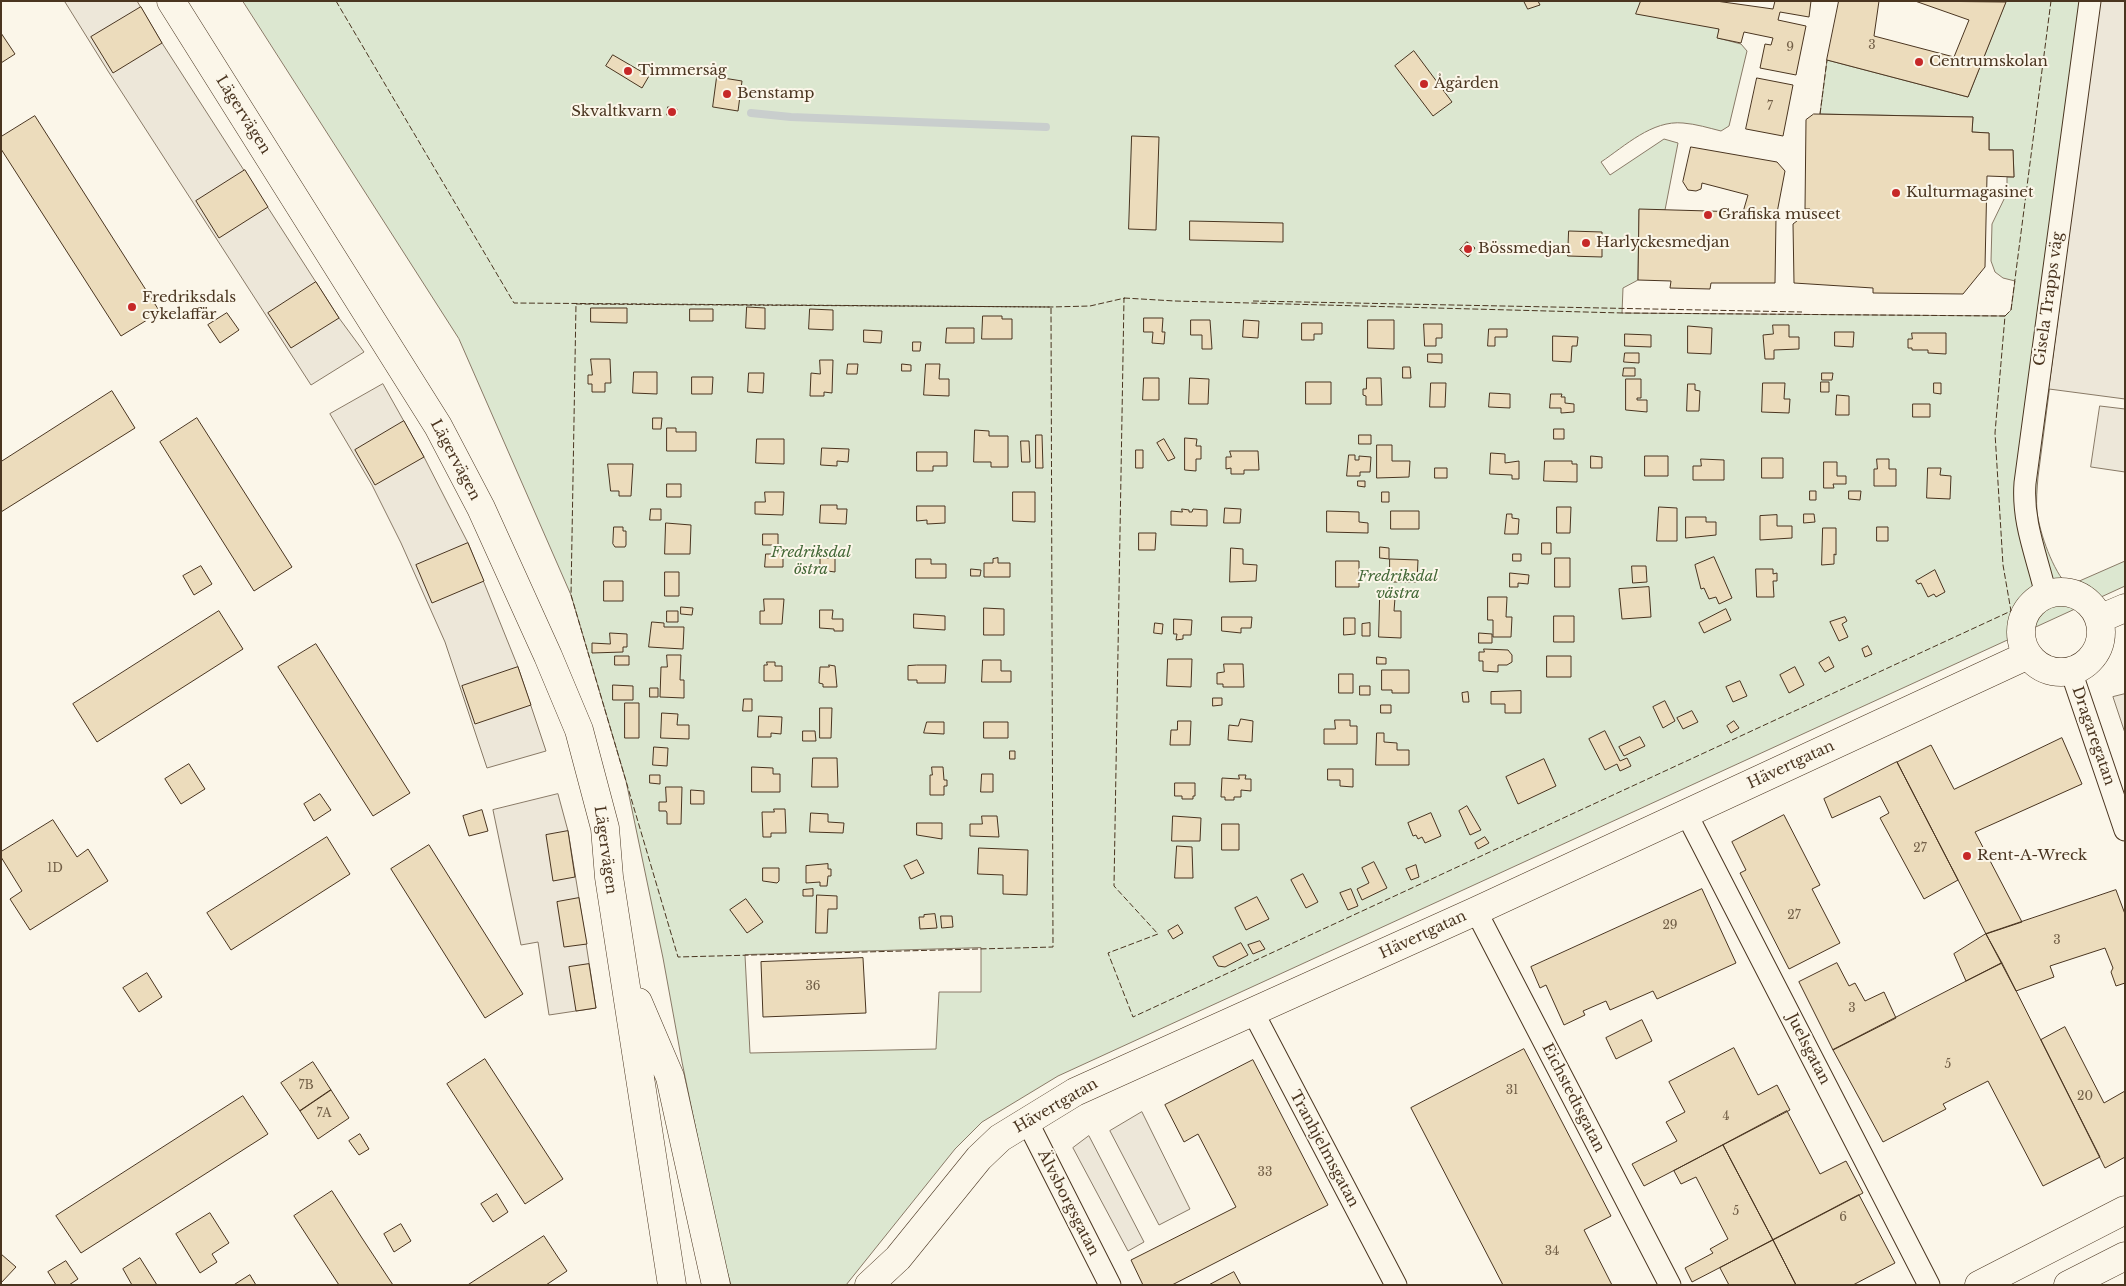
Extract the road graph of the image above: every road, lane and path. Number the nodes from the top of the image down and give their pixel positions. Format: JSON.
{"nodes":[{"id":1,"x":171,"y":1,"type":"edge"},
{"id":2,"x":2090,"y":1,"type":"edge"},
{"id":3,"x":2046,"y":594,"type":"junction"},
{"id":4,"x":2125,"y":608,"type":"edge"},
{"id":5,"x":2099,"y":619,"type":"junction"},
{"id":6,"x":2028,"y":655,"type":"junction"},
{"id":7,"x":2071,"y":671,"type":"junction"},
{"id":8,"x":1686,"y":813,"type":"junction"},
{"id":9,"x":2125,"y":830,"type":"edge"},
{"id":10,"x":1476,"y":911,"type":"junction"},
{"id":11,"x":624,"y":968,"type":"junction"},
{"id":12,"x":1253,"y":1012,"type":"junction"},
{"id":13,"x":1027,"y":1121,"type":"junction"},
{"id":14,"x":2125,"y":1210,"type":"edge"},
{"id":15,"x":2125,"y":1256,"type":"edge"},
{"id":16,"x":898,"y":1258,"type":"junction"},
{"id":17,"x":672,"y":1285,"type":"edge"},
{"id":18,"x":716,"y":1285,"type":"edge"},
{"id":19,"x":869,"y":1285,"type":"edge"},
{"id":20,"x":879,"y":1285,"type":"edge"},
{"id":21,"x":1110,"y":1285,"type":"edge"},
{"id":22,"x":1396,"y":1285,"type":"edge"},
{"id":23,"x":1670,"y":1285,"type":"edge"},
{"id":24,"x":1929,"y":1285,"type":"edge"},
{"id":25,"x":1979,"y":1285,"type":"edge"},
{"id":26,"x":2068,"y":1285,"type":"edge"}],
"edges":[{"from":1,"to":11,"type":"street","name":"Lägervägen"},
{"from":2,"to":3,"type":"street","name":"Gisela Trapps väg"},
{"from":3,"to":5,"type":"street"},
{"from":3,"to":6,"type":"street"},
{"from":4,"to":5,"type":"street"},
{"from":5,"to":7,"type":"street"},
{"from":6,"to":7,"type":"street"},
{"from":6,"to":8,"type":"street","name":"Hävertgatan"},
{"from":7,"to":9,"type":"street","name":"Dragaregatan"},
{"from":8,"to":10,"type":"street","name":"Hävertgatan"},
{"from":8,"to":24,"type":"street","name":"Juelsgatan"},
{"from":10,"to":12,"type":"street","name":"Hävertgatan"},
{"from":10,"to":23,"type":"street","name":"Eichstedtsgatan"},
{"from":11,"to":17,"type":"street","name":"Lägervägen"},
{"from":11,"to":18,"type":"street","name":"Lägervägen"},
{"from":12,"to":13,"type":"street","name":"Hävertgatan"},
{"from":12,"to":22,"type":"street","name":"Tranhjelmsgatan"},
{"from":13,"to":16,"type":"street","name":"Hävertgatan"},
{"from":13,"to":21,"type":"street","name":"Älvsborgsgatan"},
{"from":14,"to":25,"type":"street"},
{"from":15,"to":26,"type":"street"},
{"from":16,"to":19,"type":"street","name":"Hävertgatan"},
{"from":16,"to":20,"type":"street"}]}
